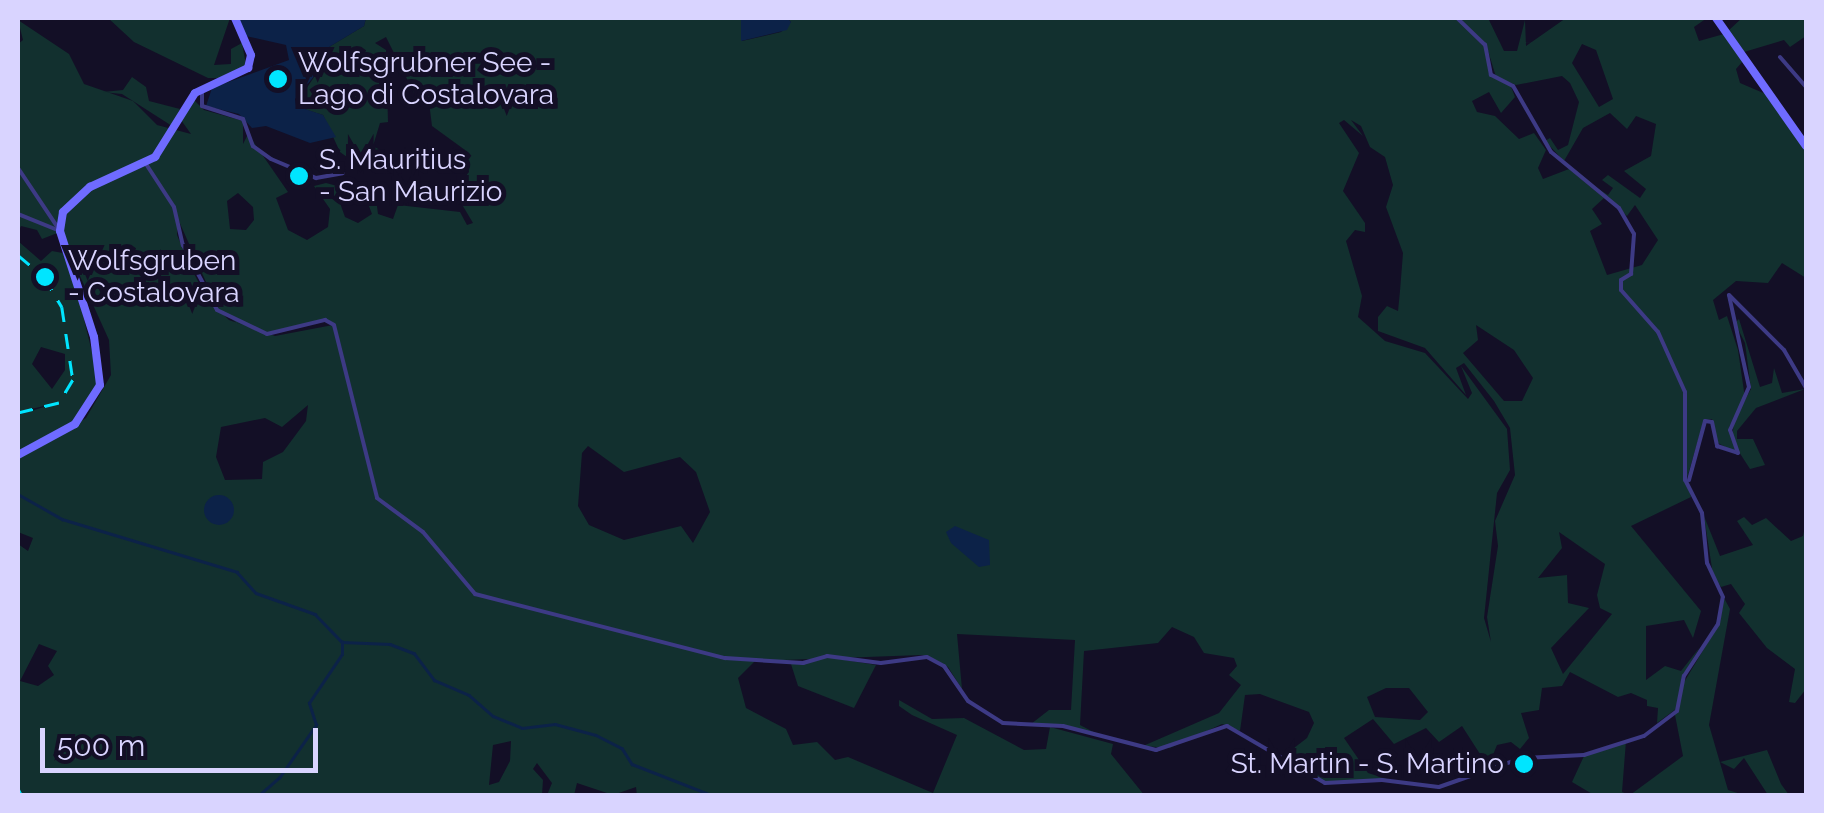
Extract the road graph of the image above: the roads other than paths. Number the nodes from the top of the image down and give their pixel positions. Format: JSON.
{"nodes":[{"id":1,"x":235,"y":18,"type":"edge"},
{"id":2,"x":1458,"y":18,"type":"edge"},
{"id":3,"x":1716,"y":18,"type":"edge"},
{"id":4,"x":1780,"y":57,"type":"dead end"},
{"id":5,"x":1806,"y":87,"type":"edge"},
{"id":6,"x":202,"y":89,"type":"junction"},
{"id":7,"x":1806,"y":146,"type":"edge"},
{"id":8,"x":146,"y":163,"type":"junction"},
{"id":9,"x":18,"y":168,"type":"edge"},
{"id":10,"x":343,"y":173,"type":"dead end"},
{"id":11,"x":18,"y":214,"type":"edge"},
{"id":12,"x":60,"y":231,"type":"junction"},
{"id":13,"x":1806,"y":388,"type":"edge"},
{"id":14,"x":18,"y":455,"type":"edge"},
{"id":15,"x":1688,"y":482,"type":"junction"}],
"edges":[{"from":1,"to":6,"type":"main road"},
{"from":2,"to":15,"type":"street"},
{"from":3,"to":7,"type":"main road"},
{"from":4,"to":5,"type":"street"},
{"from":6,"to":8,"type":"main road"},
{"from":6,"to":10,"type":"street"},
{"from":8,"to":12,"type":"main road"},
{"from":8,"to":15,"type":"street"},
{"from":9,"to":12,"type":"street"},
{"from":11,"to":12,"type":"street"},
{"from":12,"to":14,"type":"main road"},
{"from":13,"to":15,"type":"street"}]}
